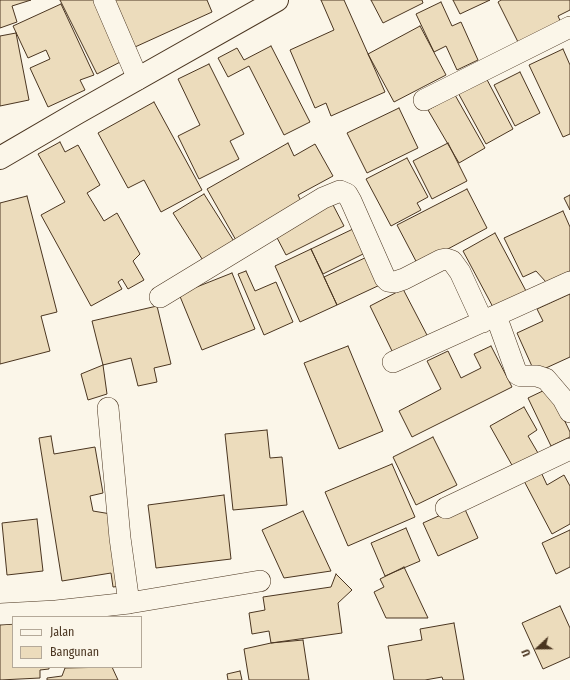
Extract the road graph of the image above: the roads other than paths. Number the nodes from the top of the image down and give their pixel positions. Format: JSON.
{"nodes":[{"id":1,"x":104,"y":0,"type":"edge"},
{"id":2,"x":277,"y":0,"type":"edge"},
{"id":3,"x":570,"y":27,"type":"edge"},
{"id":4,"x":138,"y":79,"type":"junction"},
{"id":5,"x":424,"y":100,"type":"dead end"},
{"id":6,"x":0,"y":158,"type":"edge"},
{"id":7,"x":570,"y":282,"type":"edge"},
{"id":8,"x":160,"y":297,"type":"dead end"},
{"id":9,"x":490,"y":319,"type":"junction"},
{"id":10,"x":393,"y":362,"type":"dead end"},
{"id":11,"x":108,"y":408,"type":"dead end"},
{"id":12,"x":570,"y":412,"type":"edge"},
{"id":13,"x":570,"y":449,"type":"edge"},
{"id":14,"x":446,"y":508,"type":"dead end"},
{"id":15,"x":260,"y":581,"type":"dead end"},
{"id":16,"x":129,"y":603,"type":"junction"},
{"id":17,"x":0,"y":614,"type":"edge"}],
"edges":[{"from":1,"to":4,"type":"street"},
{"from":2,"to":4,"type":"highway"},
{"from":3,"to":5,"type":"street"},
{"from":4,"to":6,"type":"highway"},
{"from":7,"to":9,"type":"street"},
{"from":8,"to":9,"type":"street"},
{"from":9,"to":10,"type":"street"},
{"from":9,"to":12,"type":"street"},
{"from":11,"to":16,"type":"street"},
{"from":13,"to":14,"type":"street"},
{"from":15,"to":16,"type":"street"},
{"from":16,"to":17,"type":"street"}]}
